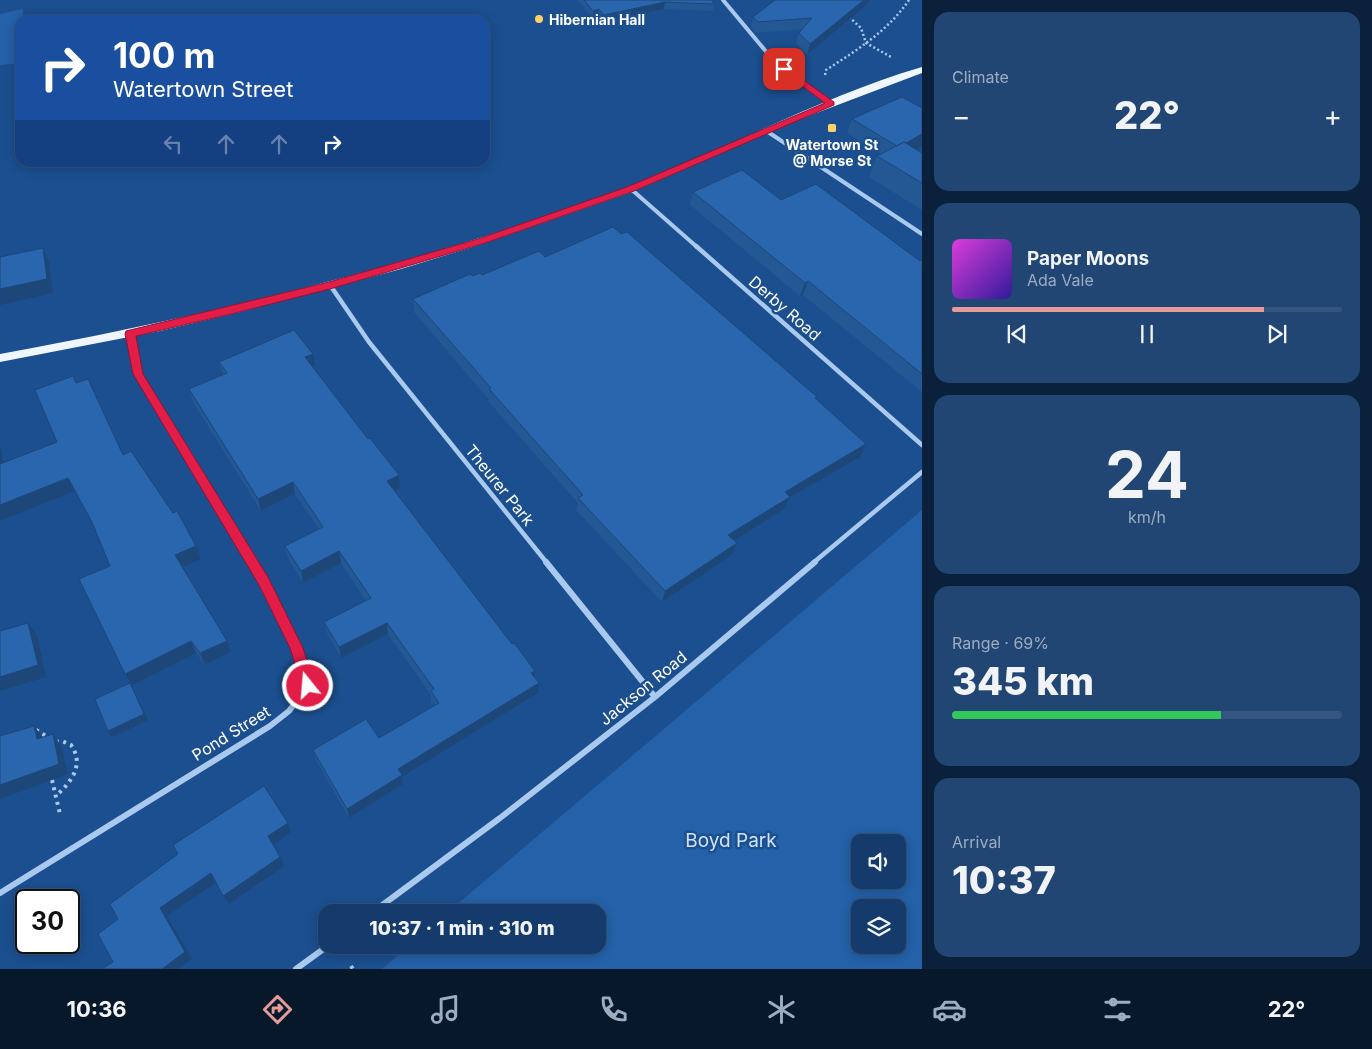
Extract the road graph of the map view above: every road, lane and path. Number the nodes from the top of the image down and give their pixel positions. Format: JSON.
{"nodes":[{"id":1,"x":723,"y":0,"type":"edge"},
{"id":2,"x":909,"y":0,"type":"edge"},
{"id":3,"x":848,"y":17,"type":"edge"},
{"id":4,"x":866,"y":43,"type":"junction"},
{"id":5,"x":894,"y":58,"type":"dead end"},
{"id":6,"x":922,"y":70,"type":"edge"},
{"id":7,"x":824,"y":78,"type":"dead end"},
{"id":8,"x":831,"y":104,"type":"junction"},
{"id":9,"x":766,"y":130,"type":"junction"},
{"id":10,"x":631,"y":189,"type":"junction"},
{"id":11,"x":922,"y":234,"type":"edge"},
{"id":12,"x":330,"y":285,"type":"junction"},
{"id":13,"x":130,"y":334,"type":"junction"},
{"id":14,"x":0,"y":358,"type":"edge"},
{"id":15,"x":922,"y":445,"type":"edge"},
{"id":16,"x":922,"y":472,"type":"edge"},
{"id":17,"x":655,"y":697,"type":"junction"},
{"id":18,"x":33,"y":729,"type":"edge"},
{"id":19,"x":52,"y":780,"type":"edge"},
{"id":20,"x":56,"y":796,"type":"junction"},
{"id":21,"x":60,"y":814,"type":"dead end"},
{"id":22,"x":0,"y":892,"type":"edge"},
{"id":23,"x":383,"y":904,"type":"edge"},
{"id":24,"x":318,"y":953,"type":"edge"},
{"id":25,"x":296,"y":969,"type":"edge"}],
"edges":[{"from":1,"to":8,"type":"street"},
{"from":2,"to":4,"type":"path"},
{"from":3,"to":4,"type":"path"},
{"from":4,"to":5,"type":"path"},
{"from":4,"to":7,"type":"path"},
{"from":6,"to":8,"type":"main road"},
{"from":8,"to":9,"type":"main road"},
{"from":9,"to":10,"type":"main road"},
{"from":9,"to":11,"type":"street"},
{"from":10,"to":12,"type":"main road"},
{"from":10,"to":15,"type":"street","name":"Derby Road"},
{"from":12,"to":13,"type":"main road"},
{"from":12,"to":17,"type":"street","name":"Theurer Park"},
{"from":13,"to":14,"type":"main road"},
{"from":13,"to":22,"type":"street","name":"Pond Street"},
{"from":16,"to":17,"type":"street","name":"Jackson Road"},
{"from":17,"to":23,"type":"street","name":"Jackson Road"},
{"from":18,"to":20,"type":"path"},
{"from":19,"to":20,"type":"path"},
{"from":20,"to":21,"type":"path"},
{"from":24,"to":25,"type":"street"}]}
